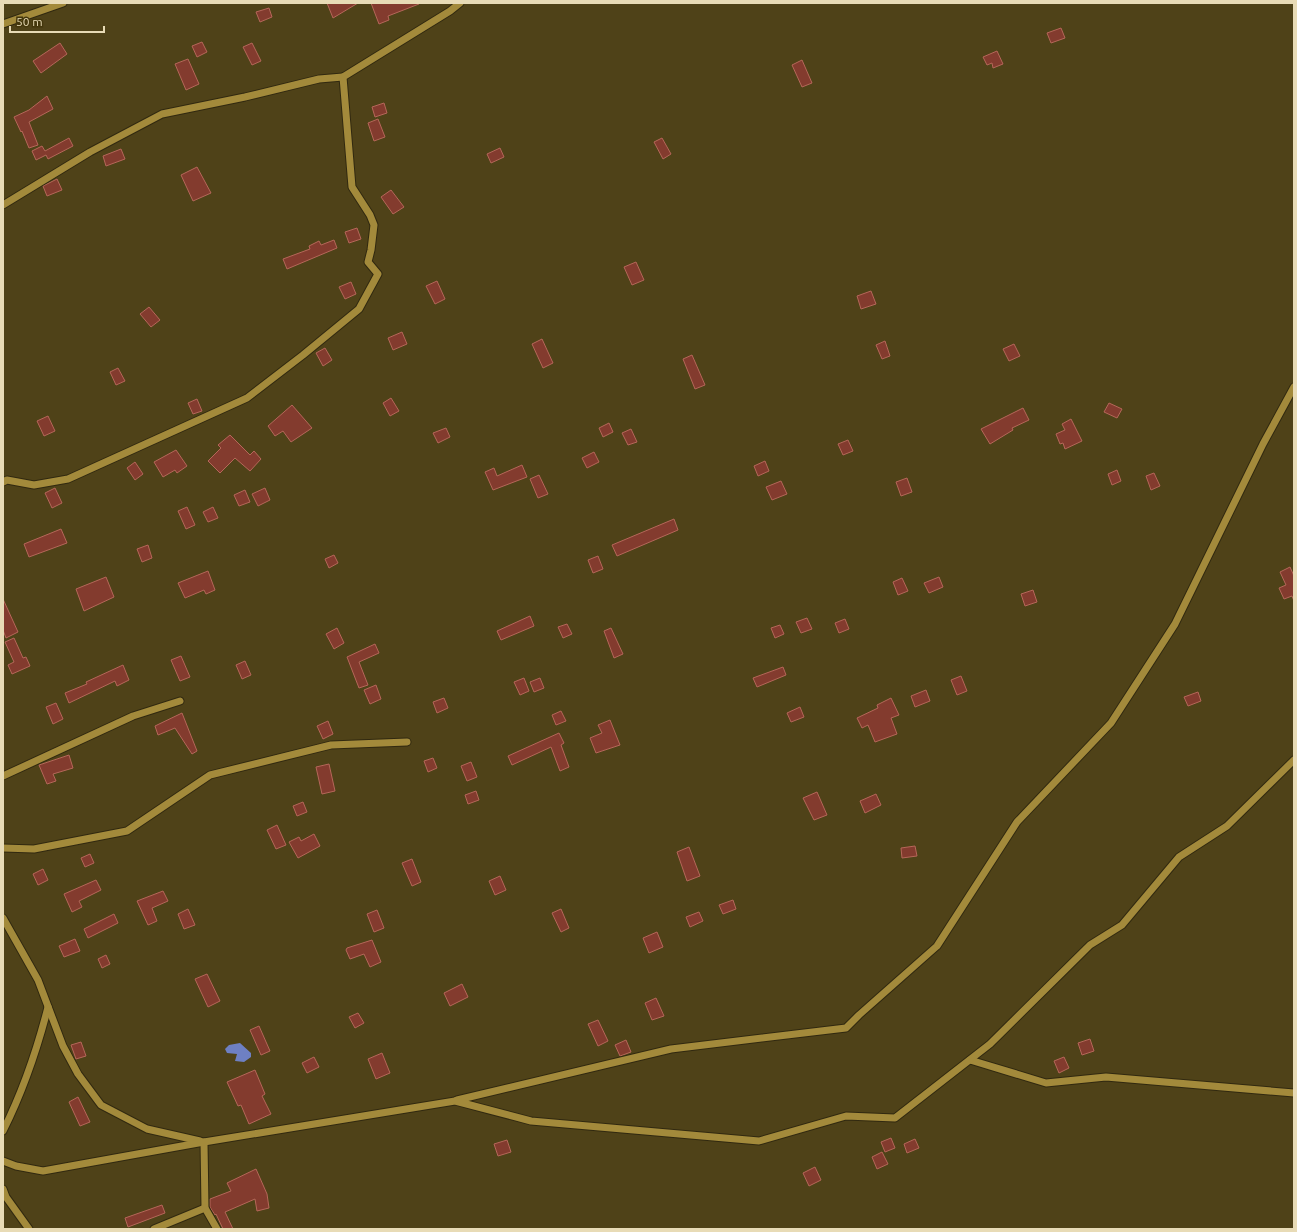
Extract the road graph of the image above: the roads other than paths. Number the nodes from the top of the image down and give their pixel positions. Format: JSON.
{"nodes":[{"id":1,"x":63,"y":3,"type":"edge"},
{"id":2,"x":460,"y":3,"type":"edge"},
{"id":3,"x":3,"y":24,"type":"edge"},
{"id":4,"x":343,"y":77,"type":"junction"},
{"id":5,"x":3,"y":204,"type":"edge"},
{"id":6,"x":1294,"y":387,"type":"edge"},
{"id":7,"x":3,"y":482,"type":"edge"},
{"id":8,"x":180,"y":701,"type":"dead end"},
{"id":9,"x":407,"y":742,"type":"dead end"},
{"id":10,"x":1294,"y":760,"type":"edge"},
{"id":11,"x":3,"y":776,"type":"edge"},
{"id":12,"x":3,"y":848,"type":"edge"},
{"id":13,"x":3,"y":918,"type":"edge"},
{"id":14,"x":48,"y":1008,"type":"junction"},
{"id":15,"x":970,"y":1060,"type":"junction"},
{"id":16,"x":1294,"y":1093,"type":"edge"},
{"id":17,"x":455,"y":1101,"type":"junction"},
{"id":18,"x":3,"y":1131,"type":"edge"},
{"id":19,"x":204,"y":1142,"type":"junction"},
{"id":20,"x":3,"y":1161,"type":"edge"},
{"id":21,"x":3,"y":1189,"type":"edge"},
{"id":22,"x":205,"y":1208,"type":"junction"},
{"id":23,"x":29,"y":1229,"type":"edge"},
{"id":24,"x":154,"y":1229,"type":"edge"},
{"id":25,"x":217,"y":1229,"type":"edge"}],
"edges":[{"from":1,"to":3,"type":"street"},
{"from":2,"to":4,"type":"street"},
{"from":4,"to":5,"type":"street"},
{"from":4,"to":7,"type":"street"},
{"from":6,"to":17,"type":"street"},
{"from":8,"to":11,"type":"street"},
{"from":9,"to":12,"type":"street"},
{"from":10,"to":15,"type":"street"},
{"from":13,"to":14,"type":"street"},
{"from":14,"to":18,"type":"street"},
{"from":14,"to":19,"type":"street"},
{"from":15,"to":16,"type":"street"},
{"from":15,"to":17,"type":"street"},
{"from":17,"to":19,"type":"street"},
{"from":19,"to":20,"type":"street"},
{"from":19,"to":22,"type":"street"},
{"from":21,"to":23,"type":"street"},
{"from":22,"to":24,"type":"street"},
{"from":22,"to":25,"type":"street"}]}
